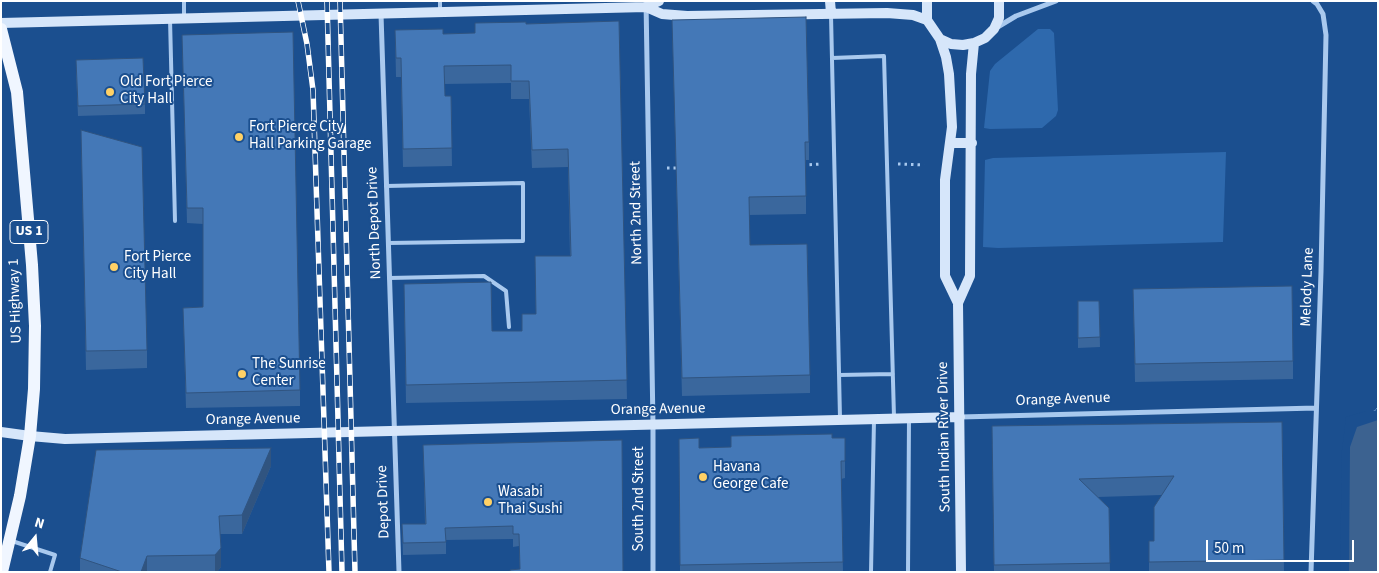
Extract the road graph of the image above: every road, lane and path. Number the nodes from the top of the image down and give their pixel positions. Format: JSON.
{"nodes":[{"id":1,"x":184,"y":1,"type":"edge"},
{"id":2,"x":440,"y":1,"type":"edge"},
{"id":3,"x":659,"y":1,"type":"edge"},
{"id":4,"x":830,"y":1,"type":"edge"},
{"id":5,"x":928,"y":1,"type":"edge"},
{"id":6,"x":999,"y":1,"type":"edge"},
{"id":7,"x":1056,"y":1,"type":"edge"},
{"id":8,"x":1315,"y":3,"type":"edge"},
{"id":9,"x":646,"y":4,"type":"edge"},
{"id":10,"x":440,"y":12,"type":"junction"},
{"id":11,"x":381,"y":13,"type":"junction"},
{"id":12,"x":831,"y":13,"type":"junction"},
{"id":13,"x":170,"y":19,"type":"junction"},
{"id":14,"x":184,"y":19,"type":"junction"},
{"id":15,"x":927,"y":20,"type":"junction"},
{"id":16,"x":1,"y":23,"type":"edge"},
{"id":17,"x":1,"y":29,"type":"edge"},
{"id":18,"x":994,"y":29,"type":"junction"},
{"id":19,"x":940,"y":39,"type":"junction"},
{"id":20,"x":974,"y":43,"type":"junction"},
{"id":21,"x":832,"y":58,"type":"junction"},
{"id":22,"x":950,"y":143,"type":"junction"},
{"id":23,"x":972,"y":143,"type":"junction"},
{"id":24,"x":821,"y":164,"type":"dead end"},
{"id":25,"x":895,"y":164,"type":"dead end"},
{"id":26,"x":802,"y":165,"type":"edge"},
{"id":27,"x":924,"y":165,"type":"dead end"},
{"id":28,"x":686,"y":167,"type":"edge"},
{"id":29,"x":667,"y":168,"type":"dead end"},
{"id":30,"x":386,"y":186,"type":"junction"},
{"id":31,"x":175,"y":221,"type":"dead end"},
{"id":32,"x":388,"y":243,"type":"junction"},
{"id":33,"x":389,"y":278,"type":"junction"},
{"id":34,"x":958,"y":303,"type":"junction"},
{"id":35,"x":508,"y":327,"type":"dead end"},
{"id":36,"x":893,"y":374,"type":"junction"},
{"id":37,"x":839,"y":375,"type":"junction"},
{"id":38,"x":1316,"y":408,"type":"junction"},
{"id":39,"x":960,"y":418,"type":"junction"},
{"id":40,"x":894,"y":419,"type":"junction"},
{"id":41,"x":909,"y":419,"type":"junction"},
{"id":42,"x":840,"y":420,"type":"junction"},
{"id":43,"x":874,"y":420,"type":"junction"},
{"id":44,"x":653,"y":425,"type":"junction"},
{"id":45,"x":1,"y":432,"type":"edge"},
{"id":46,"x":394,"y":432,"type":"junction"},
{"id":47,"x":30,"y":436,"type":"junction"},
{"id":48,"x":10,"y":541,"type":"junction"},
{"id":49,"x":2,"y":572,"type":"edge"},
{"id":50,"x":50,"y":572,"type":"edge"},
{"id":51,"x":398,"y":572,"type":"edge"},
{"id":52,"x":653,"y":572,"type":"edge"},
{"id":53,"x":871,"y":572,"type":"edge"},
{"id":54,"x":908,"y":572,"type":"edge"},
{"id":55,"x":960,"y":572,"type":"edge"},
{"id":56,"x":1311,"y":572,"type":"edge"}],
"edges":[{"from":1,"to":14,"type":"lane"},
{"from":2,"to":10,"type":"lane"},
{"from":3,"to":9,"type":"street"},
{"from":4,"to":12,"type":"street"},
{"from":5,"to":15,"type":"street"},
{"from":6,"to":18,"type":"street"},
{"from":7,"to":18,"type":"street"},
{"from":8,"to":38,"type":"street","name":"Melody Lane"},
{"from":9,"to":10,"type":"street"},
{"from":9,"to":12,"type":"street"},
{"from":9,"to":44,"type":"street","name":"North 2nd Street"},
{"from":10,"to":11,"type":"street"},
{"from":11,"to":14,"type":"street"},
{"from":11,"to":30,"type":"street","name":"North Depot Drive"},
{"from":12,"to":15,"type":"street"},
{"from":12,"to":21,"type":"lane"},
{"from":13,"to":14,"type":"street"},
{"from":13,"to":16,"type":"street"},
{"from":13,"to":31,"type":"lane"},
{"from":15,"to":19,"type":"street","name":"South Indian River Drive"},
{"from":17,"to":47,"type":"main road","name":"US Highway 1","number":"US 1"},
{"from":18,"to":20,"type":"street"},
{"from":19,"to":20,"type":"street"},
{"from":19,"to":22,"type":"street","name":"South Indian River Drive"},
{"from":20,"to":23,"type":"street","name":"South Indian River Drive"},
{"from":21,"to":36,"type":"lane"},
{"from":21,"to":37,"type":"lane"},
{"from":22,"to":23,"type":"street"},
{"from":22,"to":34,"type":"street","name":"South Indian River Drive"},
{"from":23,"to":34,"type":"street","name":"South Indian River Drive"},
{"from":24,"to":26,"type":"path"},
{"from":25,"to":27,"type":"path"},
{"from":28,"to":29,"type":"path"},
{"from":30,"to":32,"type":"street","name":"North Depot Drive"},
{"from":30,"to":32,"type":"lane"},
{"from":32,"to":33,"type":"street","name":"North Depot Drive"},
{"from":33,"to":35,"type":"lane"},
{"from":33,"to":46,"type":"street","name":"North Depot Drive"},
{"from":34,"to":39,"type":"street","name":"South Indian River Drive"},
{"from":36,"to":37,"type":"lane"},
{"from":36,"to":40,"type":"lane"},
{"from":37,"to":42,"type":"lane"},
{"from":38,"to":39,"type":"street","name":"Orange Avenue"},
{"from":38,"to":56,"type":"street","name":"Melody Lane"},
{"from":39,"to":41,"type":"street","name":"Orange Avenue"},
{"from":39,"to":55,"type":"street","name":"South Indian River Drive"},
{"from":40,"to":41,"type":"street","name":"Orange Avenue"},
{"from":40,"to":43,"type":"street","name":"Orange Avenue"},
{"from":41,"to":54,"type":"lane"},
{"from":42,"to":43,"type":"street","name":"Orange Avenue"},
{"from":42,"to":44,"type":"street","name":"Orange Avenue"},
{"from":43,"to":53,"type":"lane"},
{"from":44,"to":46,"type":"street","name":"Orange Avenue"},
{"from":44,"to":52,"type":"street","name":"South 2nd Street"},
{"from":45,"to":47,"type":"street","name":"Orange Avenue"},
{"from":46,"to":47,"type":"street","name":"Orange Avenue"},
{"from":46,"to":51,"type":"street","name":"Depot Drive"},
{"from":47,"to":48,"type":"main road","name":"US Highway 1","number":"US 1"},
{"from":48,"to":49,"type":"main road","name":"US Highway 1","number":"US 1"},
{"from":48,"to":50,"type":"lane"}]}
